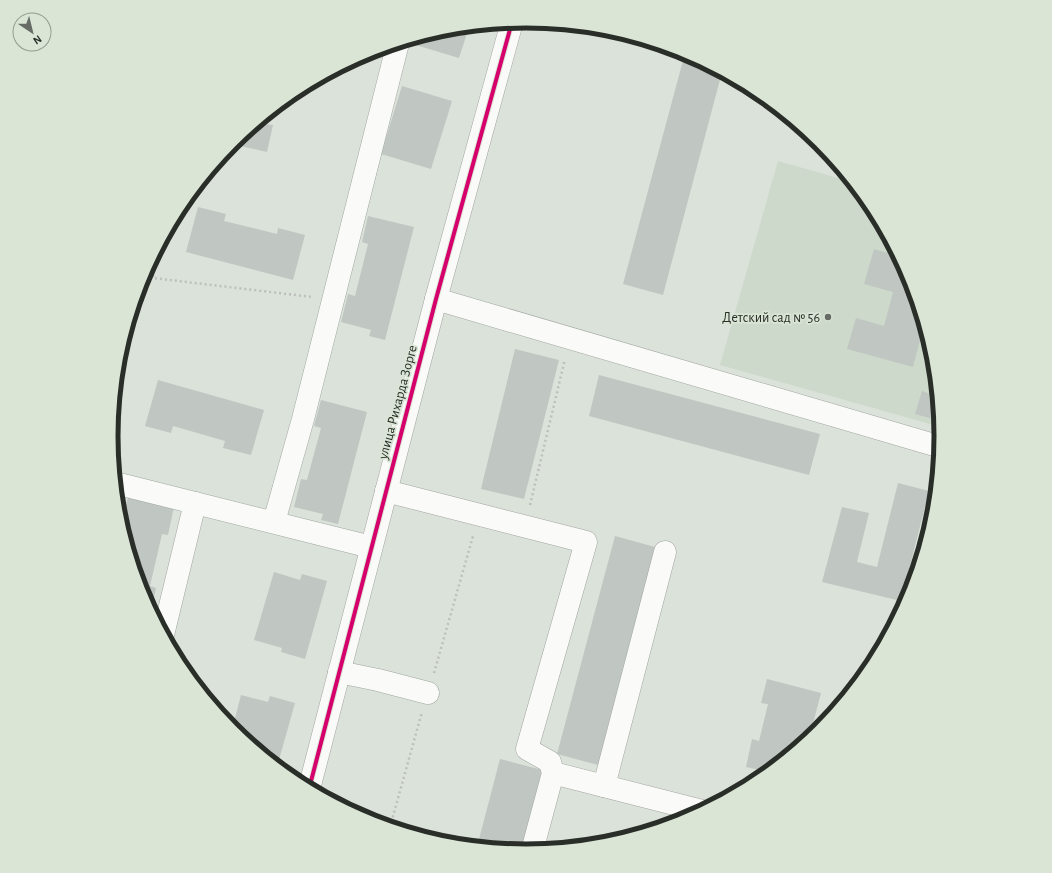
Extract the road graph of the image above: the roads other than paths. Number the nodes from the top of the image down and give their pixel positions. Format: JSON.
{"nodes":[{"id":1,"x":510,"y":29,"type":"edge"},
{"id":2,"x":396,"y":50,"type":"edge"},
{"id":3,"x":436,"y":299,"type":"junction"},
{"id":4,"x":934,"y":445,"type":"edge"},
{"id":5,"x":120,"y":484,"type":"edge"},
{"id":6,"x":386,"y":491,"type":"junction"},
{"id":7,"x":195,"y":503,"type":"junction"},
{"id":8,"x":274,"y":522,"type":"junction"},
{"id":9,"x":371,"y":547,"type":"junction"},
{"id":10,"x":665,"y":552,"type":"dead end"},
{"id":11,"x":165,"y":627,"type":"edge"},
{"id":12,"x":339,"y":672,"type":"junction"},
{"id":13,"x":428,"y":693,"type":"dead end"},
{"id":14,"x":553,"y":773,"type":"junction"},
{"id":15,"x":311,"y":783,"type":"edge"},
{"id":16,"x":604,"y":786,"type":"junction"},
{"id":17,"x":694,"y":809,"type":"edge"},
{"id":18,"x":534,"y":845,"type":"edge"}],
"edges":[{"from":1,"to":3,"type":"street","name":"улица Рихарда Зорге"},
{"from":2,"to":8,"type":"street"},
{"from":3,"to":4,"type":"street"},
{"from":3,"to":6,"type":"street","name":"улица Рихарда Зорге"},
{"from":5,"to":7,"type":"street"},
{"from":6,"to":9,"type":"street","name":"улица Рихарда Зорге"},
{"from":6,"to":14,"type":"street"},
{"from":7,"to":8,"type":"street"},
{"from":7,"to":11,"type":"street"},
{"from":8,"to":9,"type":"street"},
{"from":9,"to":12,"type":"street","name":"улица Рихарда Зорге"},
{"from":10,"to":16,"type":"street"},
{"from":12,"to":13,"type":"street"},
{"from":12,"to":15,"type":"street","name":"улица Рихарда Зорге"},
{"from":14,"to":16,"type":"street"},
{"from":14,"to":18,"type":"street"},
{"from":16,"to":17,"type":"street"}]}
